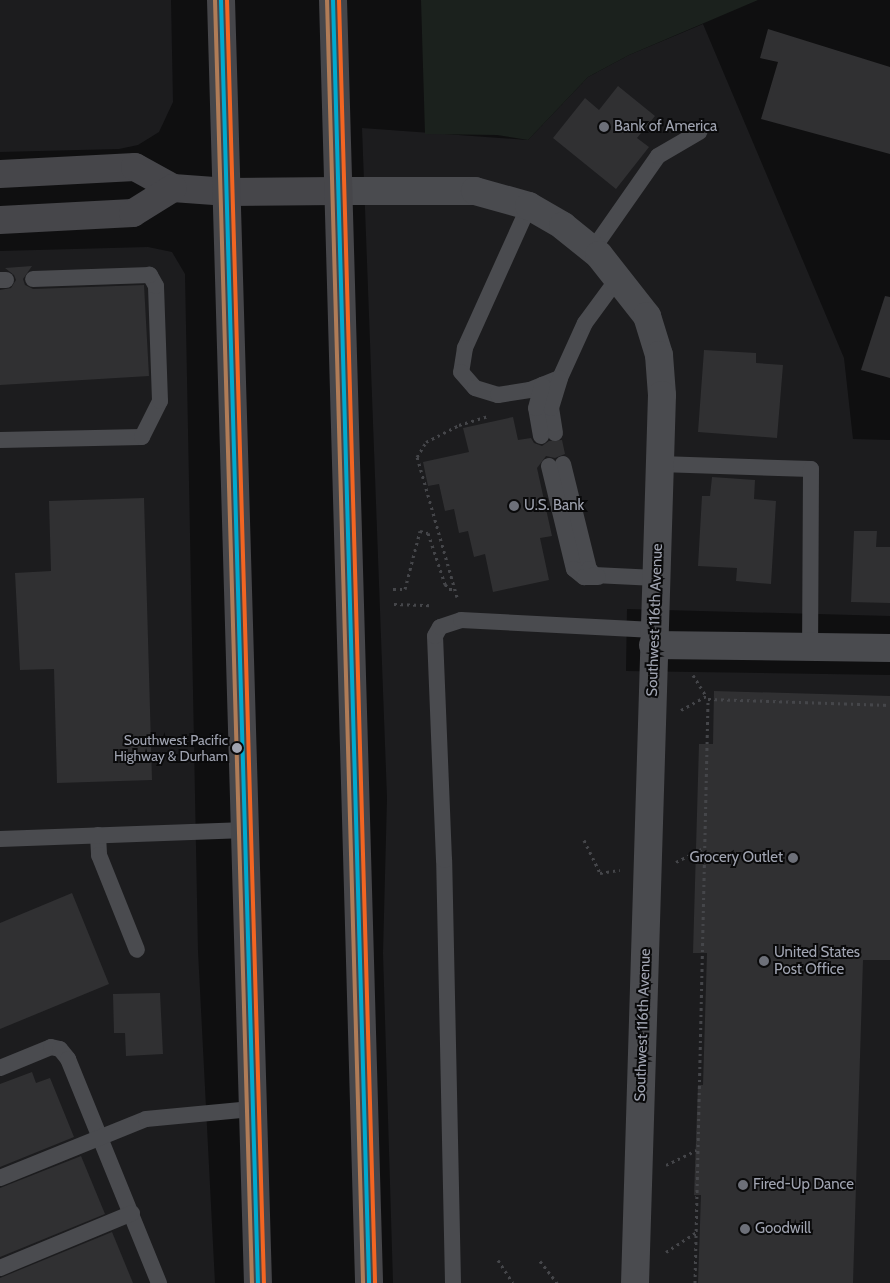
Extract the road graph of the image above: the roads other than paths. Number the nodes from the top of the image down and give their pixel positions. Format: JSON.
{"nodes":[{"id":1,"x":221,"y":0,"type":"edge"},
{"id":2,"x":333,"y":0,"type":"edge"},
{"id":3,"x":699,"y":132,"type":"dead end"},
{"id":4,"x":0,"y":174,"type":"edge"},
{"id":5,"x":173,"y":188,"type":"junction"},
{"id":6,"x":337,"y":191,"type":"junction"},
{"id":7,"x":228,"y":192,"type":"junction"},
{"id":8,"x":529,"y":206,"type":"junction"},
{"id":9,"x":0,"y":220,"type":"edge"},
{"id":10,"x":593,"y":249,"type":"junction"},
{"id":11,"x":618,"y":278,"type":"junction"},
{"id":12,"x":33,"y":279,"type":"dead end"},
{"id":13,"x":560,"y":378,"type":"junction"},
{"id":14,"x":542,"y":385,"type":"junction"},
{"id":15,"x":0,"y":440,"type":"edge"},
{"id":16,"x":660,"y":464,"type":"junction"},
{"id":17,"x":556,"y":465,"type":"dead end"},
{"id":18,"x":656,"y":578,"type":"junction"},
{"id":19,"x":654,"y":637,"type":"junction"},
{"id":20,"x":810,"y":647,"type":"junction"},
{"id":21,"x":890,"y":648,"type":"edge"},
{"id":22,"x":246,"y":830,"type":"junction"},
{"id":23,"x":98,"y":836,"type":"junction"},
{"id":24,"x":0,"y":839,"type":"edge"},
{"id":25,"x":137,"y":950,"type":"dead end"},
{"id":26,"x":0,"y":1068,"type":"edge"},
{"id":27,"x":252,"y":1109,"type":"junction"},
{"id":28,"x":100,"y":1137,"type":"junction"},
{"id":29,"x":0,"y":1178,"type":"edge"},
{"id":30,"x":132,"y":1213,"type":"junction"},
{"id":31,"x":0,"y":1268,"type":"edge"},
{"id":32,"x":158,"y":1283,"type":"edge"},
{"id":33,"x":258,"y":1283,"type":"edge"},
{"id":34,"x":369,"y":1283,"type":"edge"},
{"id":35,"x":453,"y":1283,"type":"edge"},
{"id":36,"x":635,"y":1283,"type":"edge"}],
"edges":[{"from":1,"to":7,"type":"main road"},
{"from":2,"to":6,"type":"main road"},
{"from":3,"to":10,"type":"lane"},
{"from":4,"to":5,"type":"main road"},
{"from":5,"to":7,"type":"main road"},
{"from":5,"to":9,"type":"main road"},
{"from":6,"to":7,"type":"main road"},
{"from":6,"to":8,"type":"street","name":"Southwest 116th Avenue"},
{"from":6,"to":34,"type":"main road"},
{"from":7,"to":22,"type":"main road"},
{"from":8,"to":10,"type":"street","name":"Southwest 116th Avenue"},
{"from":8,"to":14,"type":"lane"},
{"from":10,"to":11,"type":"street","name":"Southwest 116th Avenue"},
{"from":11,"to":13,"type":"lane"},
{"from":11,"to":16,"type":"street","name":"Southwest 116th Avenue"},
{"from":12,"to":15,"type":"lane"},
{"from":13,"to":14,"type":"lane"},
{"from":13,"to":14,"type":"lane"},
{"from":16,"to":18,"type":"street","name":"Southwest 116th Avenue"},
{"from":16,"to":20,"type":"lane"},
{"from":17,"to":18,"type":"lane"},
{"from":18,"to":19,"type":"street","name":"Southwest 116th Avenue"},
{"from":19,"to":20,"type":"street"},
{"from":19,"to":35,"type":"lane"},
{"from":19,"to":36,"type":"street","name":"Southwest 116th Avenue"},
{"from":20,"to":21,"type":"street"},
{"from":22,"to":23,"type":"lane"},
{"from":22,"to":27,"type":"main road"},
{"from":23,"to":24,"type":"lane"},
{"from":23,"to":25,"type":"lane"},
{"from":26,"to":28,"type":"lane"},
{"from":27,"to":28,"type":"lane"},
{"from":27,"to":33,"type":"main road"},
{"from":28,"to":29,"type":"lane"},
{"from":28,"to":30,"type":"lane"},
{"from":30,"to":31,"type":"lane"},
{"from":30,"to":32,"type":"lane"}]}
